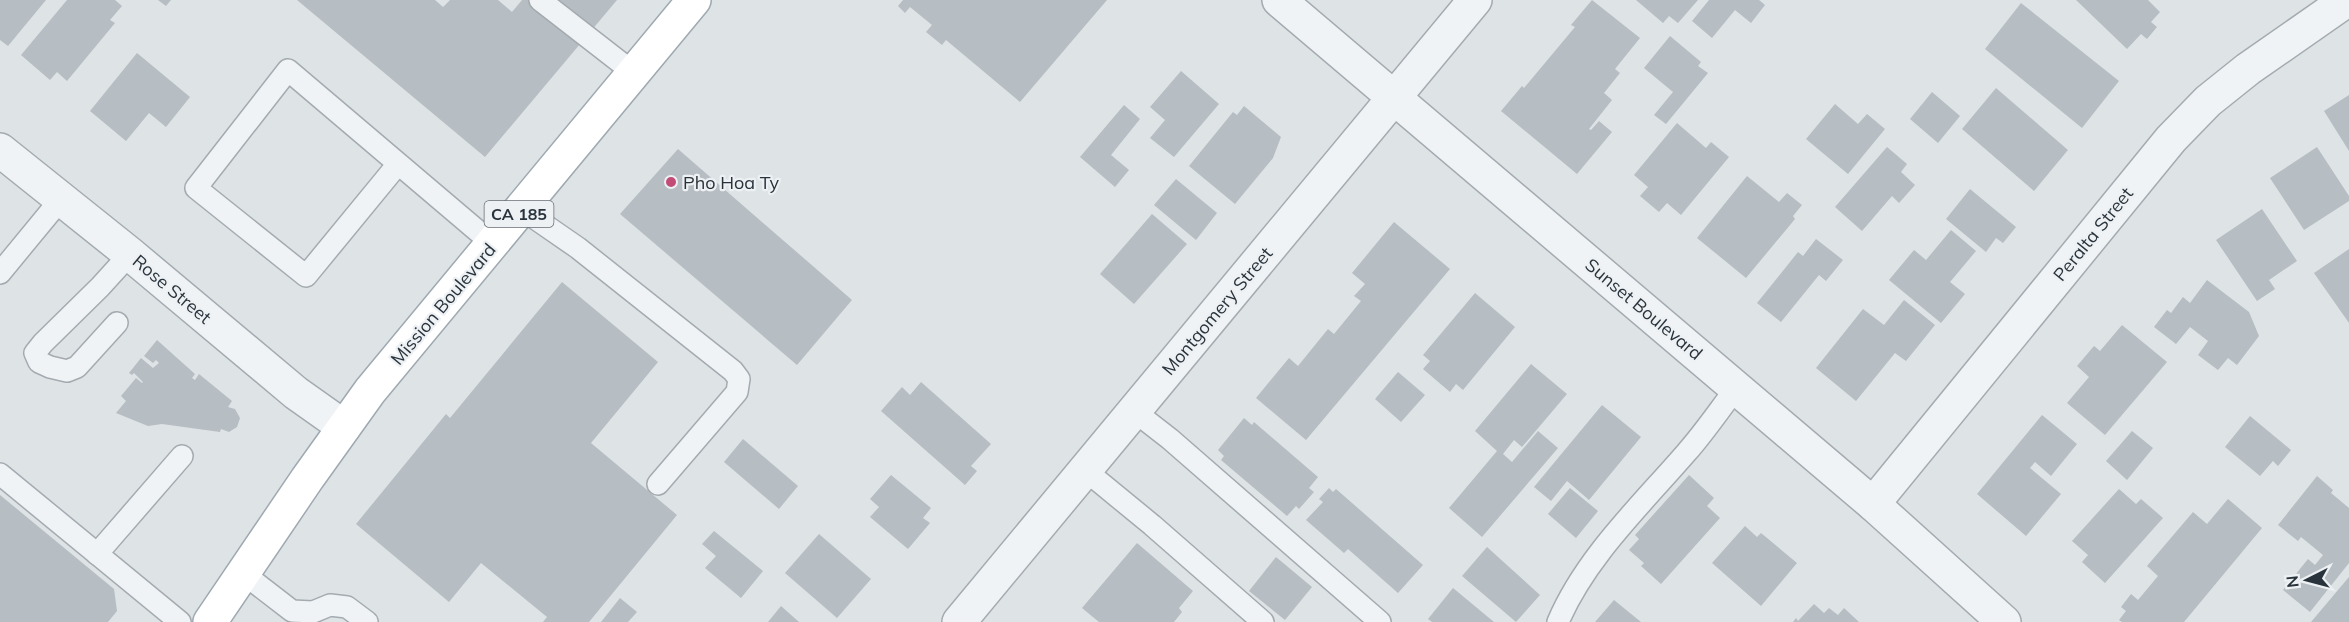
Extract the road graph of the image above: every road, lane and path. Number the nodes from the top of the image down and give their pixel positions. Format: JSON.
{"nodes":[{"id":1,"x":540,"y":0,"type":"edge"},
{"id":2,"x":694,"y":0,"type":"edge"},
{"id":3,"x":1279,"y":0,"type":"edge"},
{"id":4,"x":1475,"y":0,"type":"edge"},
{"id":5,"x":2347,"y":0,"type":"edge"},
{"id":6,"x":634,"y":73,"type":"junction"},
{"id":7,"x":1394,"y":98,"type":"junction"},
{"id":8,"x":0,"y":150,"type":"edge"},
{"id":9,"x":398,"y":164,"type":"junction"},
{"id":10,"x":61,"y":199,"type":"junction"},
{"id":11,"x":523,"y":210,"type":"junction"},
{"id":12,"x":493,"y":244,"type":"junction"},
{"id":13,"x":130,"y":254,"type":"junction"},
{"id":14,"x":0,"y":273,"type":"edge"},
{"id":15,"x":117,"y":323,"type":"dead end"},
{"id":16,"x":1737,"y":387,"type":"junction"},
{"id":17,"x":1134,"y":411,"type":"junction"},
{"id":18,"x":344,"y":427,"type":"junction"},
{"id":19,"x":182,"y":456,"type":"dead end"},
{"id":20,"x":1085,"y":470,"type":"junction"},
{"id":21,"x":0,"y":474,"type":"edge"},
{"id":22,"x":658,"y":484,"type":"dead end"},
{"id":23,"x":1873,"y":504,"type":"junction"},
{"id":24,"x":97,"y":554,"type":"junction"},
{"id":25,"x":244,"y":574,"type":"junction"},
{"id":26,"x":204,"y":621,"type":"edge"},
{"id":27,"x":367,"y":622,"type":"edge"},
{"id":28,"x":959,"y":622,"type":"edge"},
{"id":29,"x":1263,"y":622,"type":"edge"},
{"id":30,"x":1380,"y":622,"type":"edge"},
{"id":31,"x":1558,"y":622,"type":"edge"},
{"id":32,"x":2004,"y":622,"type":"edge"}],
"edges":[{"from":1,"to":6,"type":"lane"},
{"from":2,"to":6,"type":"main road","name":"Mission Boulevard","number":"CA 185"},
{"from":3,"to":7,"type":"street","name":"Sunset Boulevard"},
{"from":4,"to":7,"type":"street","name":"Montgomery Street"},
{"from":5,"to":23,"type":"street","name":"Peralta Street"},
{"from":6,"to":11,"type":"main road","name":"Mission Boulevard","number":"CA 185"},
{"from":7,"to":16,"type":"street","name":"Sunset Boulevard"},
{"from":7,"to":17,"type":"street","name":"Montgomery Street"},
{"from":8,"to":10,"type":"street","name":"Rose Street"},
{"from":9,"to":9,"type":"lane"},
{"from":9,"to":12,"type":"lane"},
{"from":10,"to":13,"type":"street","name":"Rose Street"},
{"from":10,"to":14,"type":"lane"},
{"from":11,"to":12,"type":"main road","name":"Mission Boulevard","number":"CA 185"},
{"from":11,"to":22,"type":"lane"},
{"from":12,"to":18,"type":"main road","name":"Mission Boulevard","number":"CA 185"},
{"from":13,"to":15,"type":"lane"},
{"from":13,"to":18,"type":"street","name":"Rose Street"},
{"from":16,"to":23,"type":"street","name":"Sunset Boulevard"},
{"from":16,"to":31,"type":"lane"},
{"from":17,"to":20,"type":"street","name":"Montgomery Street"},
{"from":17,"to":30,"type":"lane"},
{"from":18,"to":25,"type":"main road","name":"Mission Boulevard","number":"CA 185"},
{"from":19,"to":24,"type":"lane"},
{"from":20,"to":28,"type":"street","name":"Montgomery Street"},
{"from":20,"to":29,"type":"lane"},
{"from":21,"to":24,"type":"lane"},
{"from":23,"to":32,"type":"street","name":"Sunset Boulevard"},
{"from":24,"to":26,"type":"lane"},
{"from":25,"to":26,"type":"main road","name":"Mission Boulevard","number":"CA 185"},
{"from":25,"to":27,"type":"lane"}]}
